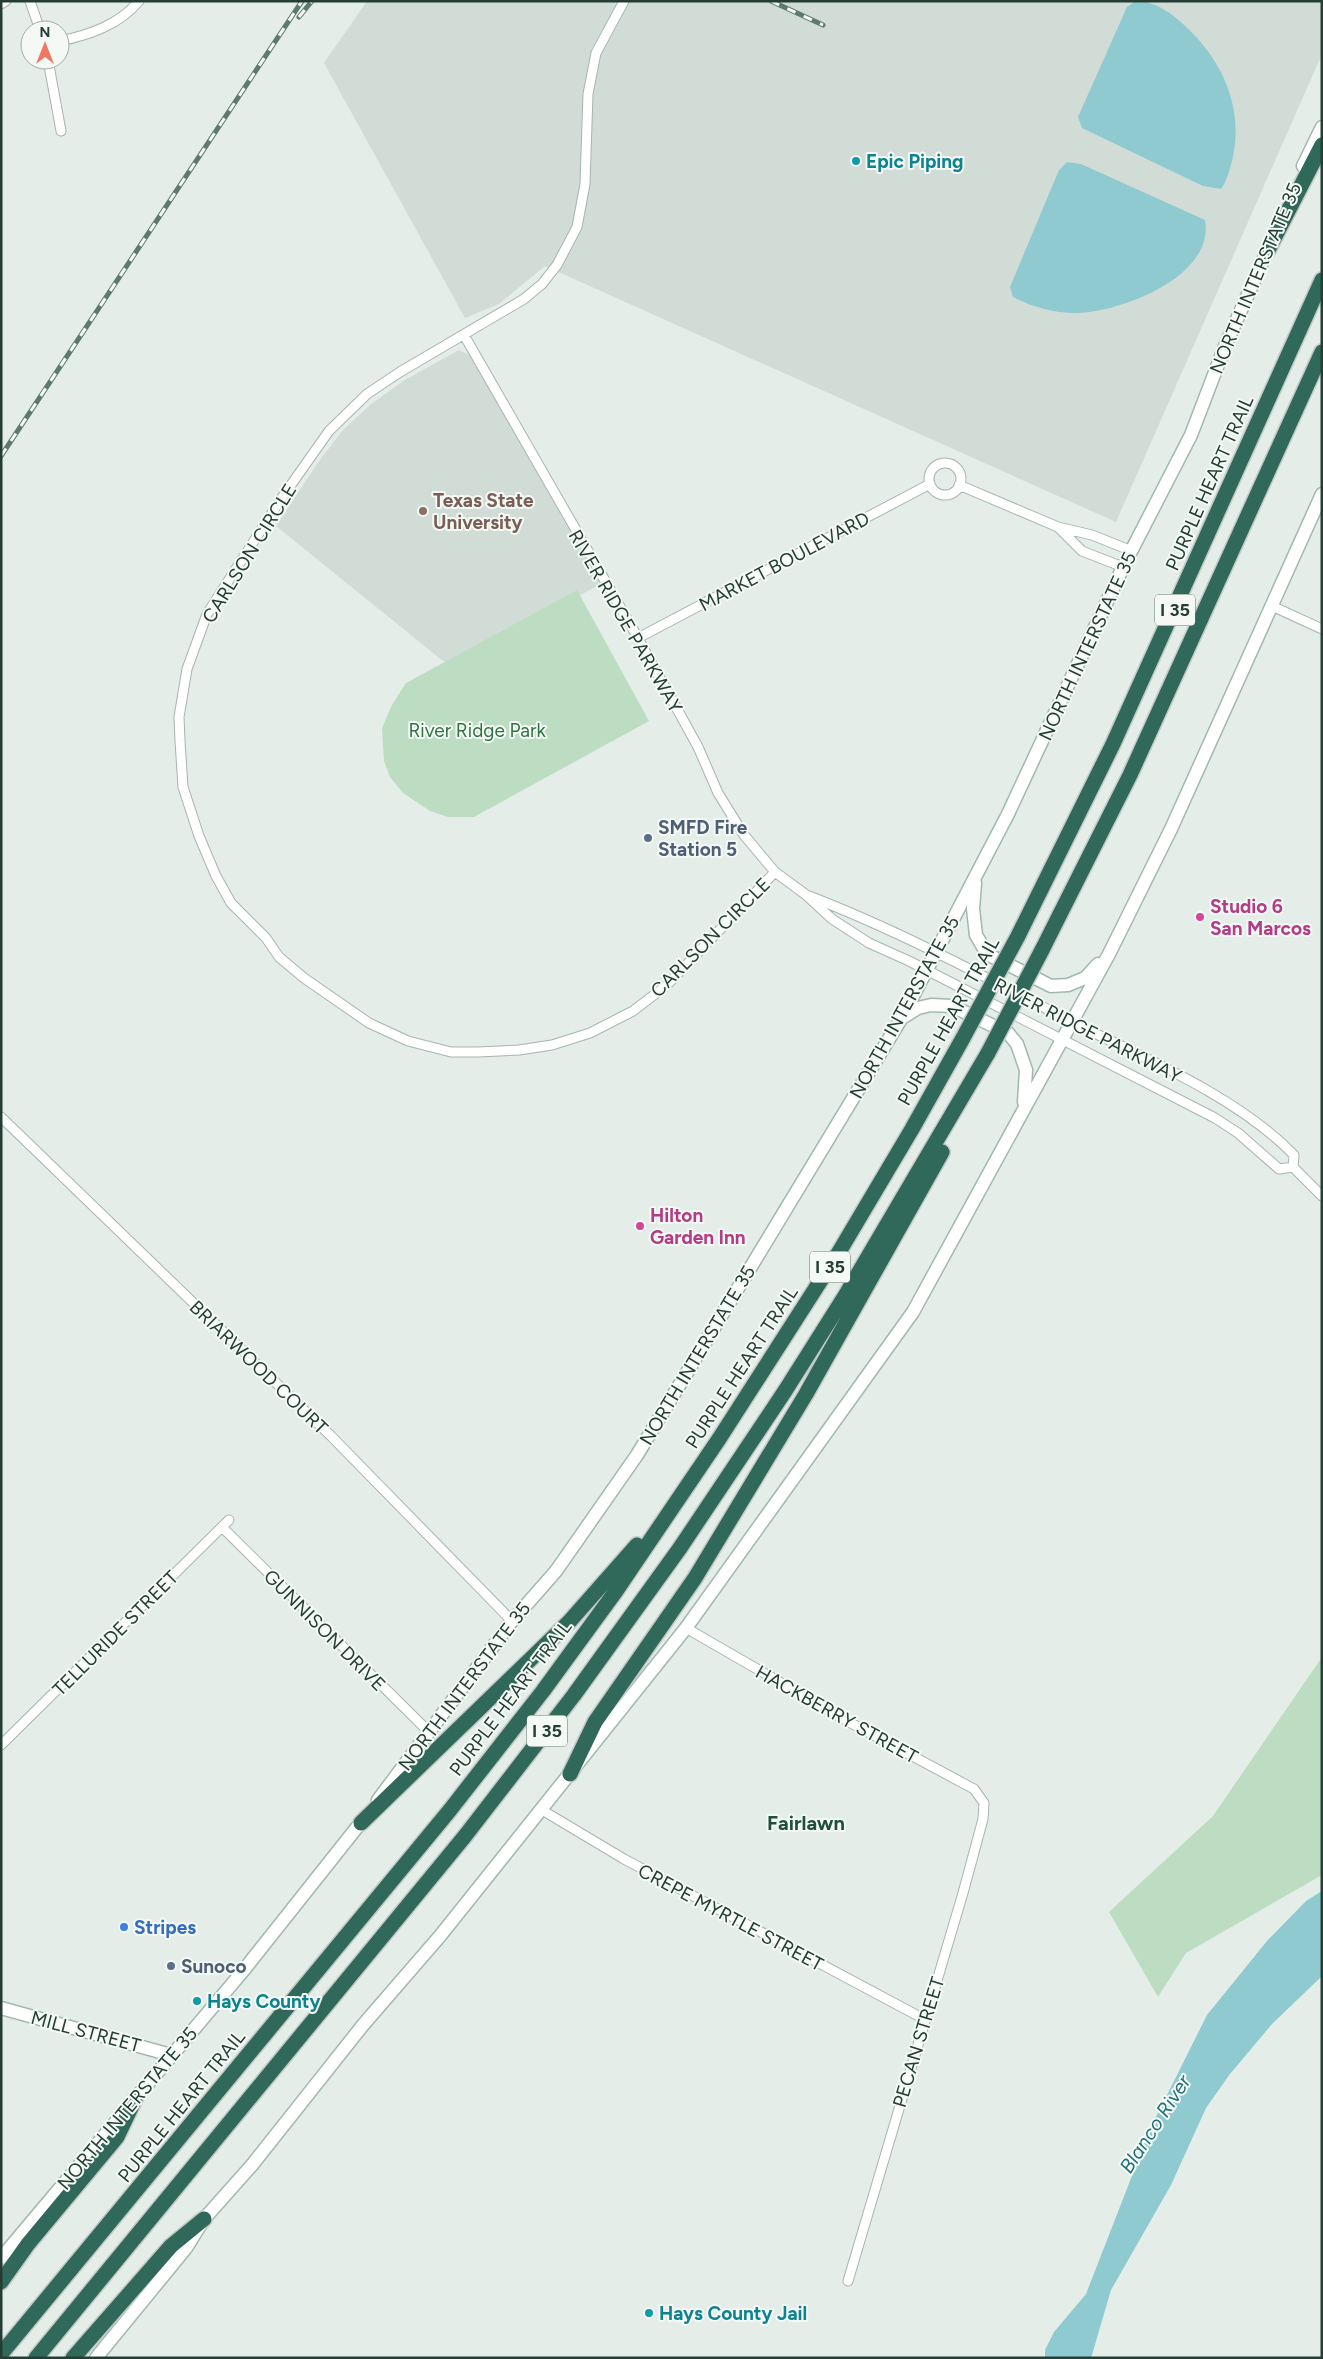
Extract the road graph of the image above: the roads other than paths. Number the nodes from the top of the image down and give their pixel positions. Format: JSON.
{"nodes":[{"id":1,"x":6,"y":1,"type":"edge"},
{"id":2,"x":30,"y":1,"type":"edge"},
{"id":3,"x":139,"y":1,"type":"edge"},
{"id":4,"x":624,"y":1,"type":"edge"},
{"id":5,"x":1,"y":4,"type":"edge"},
{"id":6,"x":37,"y":20,"type":"edge"},
{"id":7,"x":70,"y":39,"type":"edge"},
{"id":8,"x":50,"y":70,"type":"edge"},
{"id":9,"x":1322,"y":127,"type":"edge"},
{"id":10,"x":61,"y":131,"type":"dead end"},
{"id":11,"x":1322,"y":145,"type":"edge"},
{"id":12,"x":1267,"y":252,"type":"junction"},
{"id":13,"x":1322,"y":280,"type":"edge"},
{"id":14,"x":464,"y":335,"type":"junction"},
{"id":15,"x":1322,"y":352,"type":"edge"},
{"id":16,"x":930,"y":484,"type":"junction"},
{"id":17,"x":959,"y":485,"type":"junction"},
{"id":18,"x":1322,"y":494,"type":"edge"},
{"id":19,"x":1058,"y":527,"type":"junction"},
{"id":20,"x":1132,"y":551,"type":"junction"},
{"id":21,"x":1123,"y":568,"type":"junction"},
{"id":22,"x":1272,"y":606,"type":"junction"},
{"id":23,"x":1322,"y":629,"type":"edge"},
{"id":24,"x":638,"y":638,"type":"junction"},
{"id":25,"x":775,"y":872,"type":"junction"},
{"id":26,"x":975,"y":878,"type":"junction"},
{"id":27,"x":805,"y":894,"type":"junction"},
{"id":28,"x":936,"y":952,"type":"junction"},
{"id":29,"x":1109,"y":954,"type":"junction"},
{"id":30,"x":925,"y":970,"type":"junction"},
{"id":31,"x":901,"y":1019,"type":"junction"},
{"id":32,"x":1071,"y":1021,"type":"junction"},
{"id":33,"x":1062,"y":1039,"type":"junction"},
{"id":34,"x":988,"y":1053,"type":"junction"},
{"id":35,"x":1023,"y":1107,"type":"junction"},
{"id":36,"x":1,"y":1117,"type":"edge"},
{"id":37,"x":1293,"y":1167,"type":"junction"},
{"id":38,"x":1322,"y":1196,"type":"edge"},
{"id":39,"x":685,"y":1488,"type":"junction"},
{"id":40,"x":229,"y":1520,"type":"dead end"},
{"id":41,"x":222,"y":1528,"type":"junction"},
{"id":42,"x":512,"y":1621,"type":"junction"},
{"id":43,"x":686,"y":1628,"type":"junction"},
{"id":44,"x":429,"y":1732,"type":"junction"},
{"id":45,"x":1,"y":1745,"type":"edge"},
{"id":46,"x":570,"y":1774,"type":"junction"},
{"id":47,"x":984,"y":1802,"type":"joint"},
{"id":48,"x":542,"y":1810,"type":"junction"},
{"id":49,"x":361,"y":1823,"type":"junction"},
{"id":50,"x":1,"y":2008,"type":"edge"},
{"id":51,"x":924,"y":2019,"type":"junction"},
{"id":52,"x":171,"y":2055,"type":"junction"},
{"id":53,"x":135,"y":2099,"type":"junction"},
{"id":54,"x":204,"y":2219,"type":"junction"},
{"id":55,"x":1,"y":2258,"type":"edge"},
{"id":56,"x":848,"y":2281,"type":"dead end"},
{"id":57,"x":1,"y":2282,"type":"edge"},
{"id":58,"x":1,"y":2354,"type":"edge"},
{"id":59,"x":36,"y":2358,"type":"edge"},
{"id":60,"x":73,"y":2358,"type":"edge"},
{"id":61,"x":96,"y":2358,"type":"edge"}],
"edges":[{"from":1,"to":5,"type":"street"},
{"from":2,"to":6,"type":"street"},
{"from":3,"to":7,"type":"street"},
{"from":4,"to":14,"type":"street","name":"CARLSON CIRCLE"},
{"from":8,"to":10,"type":"street"},
{"from":9,"to":12,"type":"main road","name":"NORTH INTERSTATE 35"},
{"from":11,"to":12,"type":"highway"},
{"from":12,"to":20,"type":"main road","name":"NORTH INTERSTATE 35"},
{"from":13,"to":39,"type":"highway","name":"PURPLE HEART TRAIL","number":"I 35","bridge":true},
{"from":14,"to":24,"type":"street","name":"RIVER RIDGE PARKWAY"},
{"from":14,"to":25,"type":"street","name":"CARLSON CIRCLE"},
{"from":15,"to":34,"type":"highway","number":"I 35","bridge":true},
{"from":16,"to":17,"type":"street"},
{"from":16,"to":17,"type":"street"},
{"from":16,"to":24,"type":"street","name":"MARKET BOULEVARD"},
{"from":17,"to":19,"type":"street"},
{"from":18,"to":22,"type":"main road"},
{"from":19,"to":20,"type":"street"},
{"from":19,"to":21,"type":"street"},
{"from":20,"to":21,"type":"main road","name":"NORTH INTERSTATE 35"},
{"from":21,"to":26,"type":"main road","name":"NORTH INTERSTATE 35"},
{"from":22,"to":23,"type":"street"},
{"from":22,"to":29,"type":"main road"},
{"from":24,"to":25,"type":"street","name":"RIVER RIDGE PARKWAY"},
{"from":25,"to":27,"type":"street","name":"RIVER RIDGE PARKWAY"},
{"from":26,"to":28,"type":"main road","name":"NORTH INTERSTATE 35"},
{"from":26,"to":29,"type":"main road"},
{"from":27,"to":28,"type":"street","name":"RIVER RIDGE PARKWAY"},
{"from":27,"to":30,"type":"street","name":"RIVER RIDGE PARKWAY"},
{"from":28,"to":30,"type":"main road","name":"NORTH INTERSTATE 35"},
{"from":28,"to":32,"type":"street","name":"RIVER RIDGE PARKWAY"},
{"from":29,"to":32,"type":"main road"},
{"from":30,"to":31,"type":"main road","name":"NORTH INTERSTATE 35"},
{"from":30,"to":33,"type":"street","name":"RIVER RIDGE PARKWAY"},
{"from":31,"to":35,"type":"main road"},
{"from":31,"to":42,"type":"main road","name":"NORTH INTERSTATE 35"},
{"from":32,"to":33,"type":"main road"},
{"from":32,"to":37,"type":"street","name":"RIVER RIDGE PARKWAY"},
{"from":33,"to":35,"type":"main road"},
{"from":33,"to":37,"type":"street","name":"RIVER RIDGE PARKWAY"},
{"from":34,"to":46,"type":"highway"},
{"from":34,"to":59,"type":"highway","number":"I 35"},
{"from":35,"to":43,"type":"main road"},
{"from":36,"to":42,"type":"street","name":"BRIARWOOD COURT"},
{"from":37,"to":38,"type":"street","name":"RIVER RIDGE PARKWAY"},
{"from":39,"to":49,"type":"highway"},
{"from":39,"to":58,"type":"highway","name":"PURPLE HEART TRAIL","number":"I 35"},
{"from":40,"to":41,"type":"street","name":"TELLURIDE STREET"},
{"from":41,"to":44,"type":"street","name":"GUNNISON DRIVE"},
{"from":41,"to":45,"type":"street","name":"TELLURIDE STREET"},
{"from":42,"to":44,"type":"main road","name":"NORTH INTERSTATE 35"},
{"from":43,"to":46,"type":"main road"},
{"from":43,"to":47,"type":"street","name":"HACKBERRY STREET"},
{"from":44,"to":49,"type":"main road","name":"NORTH INTERSTATE 35"},
{"from":46,"to":48,"type":"main road"},
{"from":47,"to":51,"type":"street","name":"PECAN STREET"},
{"from":48,"to":51,"type":"street","name":"CREPE MYRTLE STREET"},
{"from":48,"to":54,"type":"main road"},
{"from":49,"to":52,"type":"main road","name":"NORTH INTERSTATE 35"},
{"from":50,"to":52,"type":"main road","name":"MILL STREET"},
{"from":51,"to":56,"type":"street","name":"PECAN STREET"},
{"from":52,"to":53,"type":"main road","name":"NORTH INTERSTATE 35"},
{"from":53,"to":55,"type":"main road","name":"NORTH INTERSTATE 35"},
{"from":53,"to":57,"type":"highway"},
{"from":54,"to":60,"type":"highway"},
{"from":54,"to":61,"type":"main road"}]}
